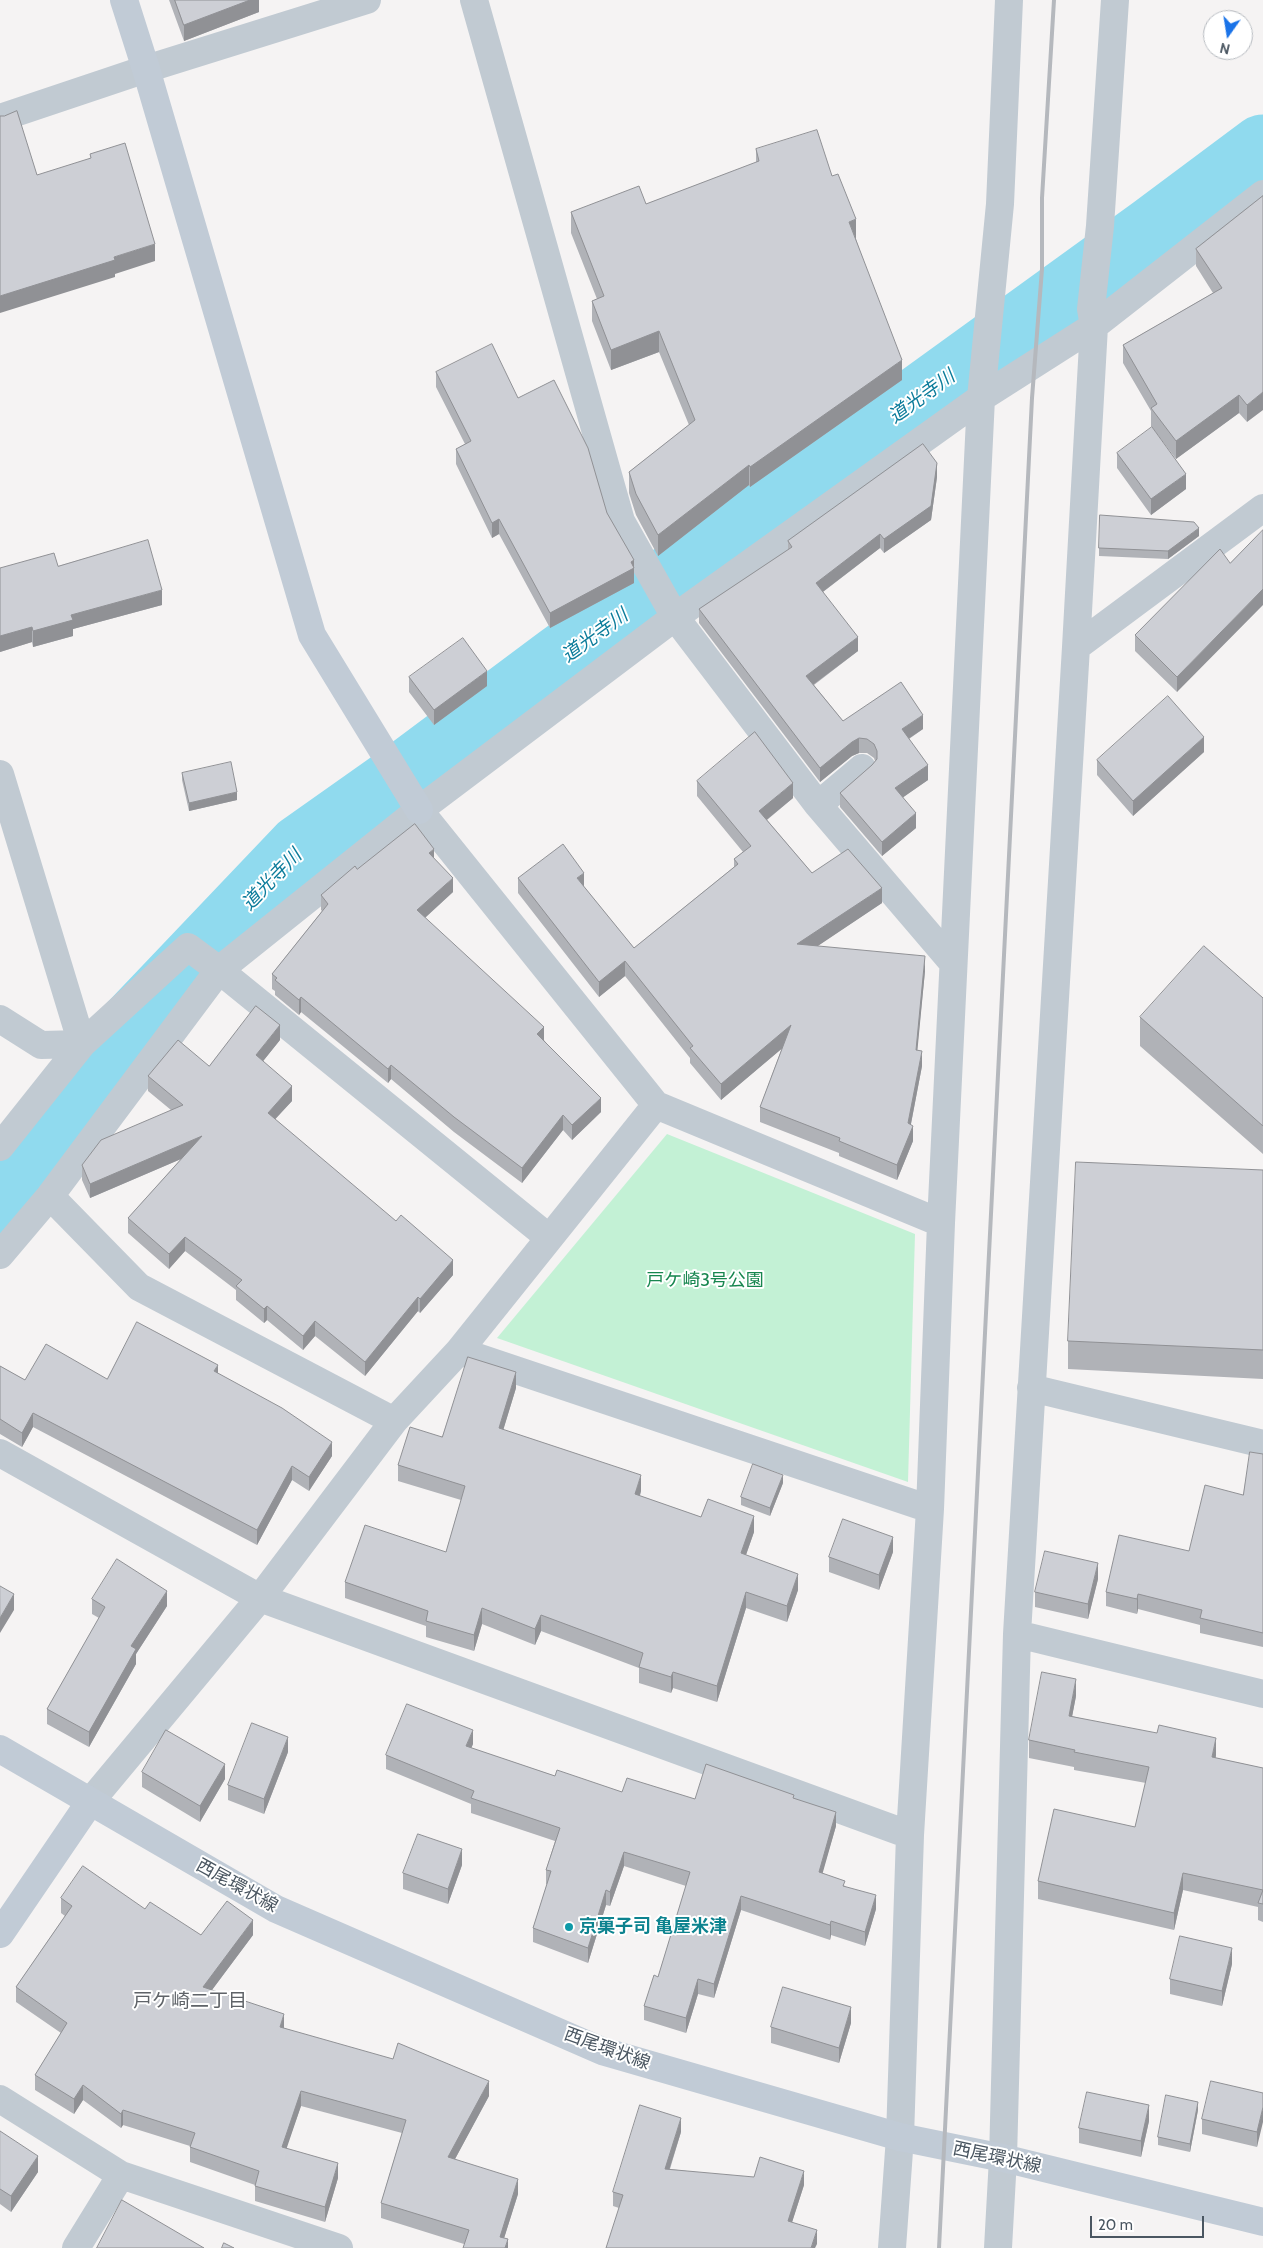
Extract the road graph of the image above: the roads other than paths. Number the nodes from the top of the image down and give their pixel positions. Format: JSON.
{"nodes":[{"id":1,"x":124,"y":0,"type":"edge"},
{"id":2,"x":367,"y":0,"type":"edge"},
{"id":3,"x":474,"y":0,"type":"edge"},
{"id":4,"x":1008,"y":0,"type":"edge"},
{"id":5,"x":1115,"y":0,"type":"edge"},
{"id":6,"x":146,"y":69,"type":"junction"},
{"id":7,"x":0,"y":118,"type":"edge"},
{"id":8,"x":1263,"y":194,"type":"edge"},
{"id":9,"x":1092,"y":318,"type":"junction"},
{"id":10,"x":981,"y":396,"type":"junction"},
{"id":11,"x":1263,"y":508,"type":"edge"},
{"id":12,"x":675,"y":615,"type":"junction"},
{"id":13,"x":1076,"y":647,"type":"junction"},
{"id":14,"x":862,"y":768,"type":"dead end"},
{"id":15,"x":0,"y":774,"type":"edge"},
{"id":16,"x":818,"y":805,"type":"junction"},
{"id":17,"x":418,"y":809,"type":"junction"},
{"id":18,"x":953,"y":963,"type":"junction"},
{"id":19,"x":218,"y":969,"type":"junction"},
{"id":20,"x":0,"y":1019,"type":"edge"},
{"id":21,"x":82,"y":1044,"type":"junction"},
{"id":22,"x":656,"y":1106,"type":"junction"},
{"id":23,"x":0,"y":1148,"type":"edge"},
{"id":24,"x":50,"y":1196,"type":"junction"},
{"id":25,"x":941,"y":1223,"type":"junction"},
{"id":26,"x":548,"y":1237,"type":"junction"},
{"id":27,"x":0,"y":1256,"type":"edge"},
{"id":28,"x":459,"y":1351,"type":"junction"},
{"id":29,"x":1031,"y":1388,"type":"junction"},
{"id":30,"x":394,"y":1421,"type":"junction"},
{"id":31,"x":1263,"y":1444,"type":"edge"},
{"id":32,"x":0,"y":1453,"type":"edge"},
{"id":33,"x":930,"y":1509,"type":"junction"},
{"id":34,"x":260,"y":1598,"type":"junction"},
{"id":35,"x":1017,"y":1634,"type":"junction"},
{"id":36,"x":1263,"y":1694,"type":"edge"},
{"id":37,"x":0,"y":1749,"type":"edge"},
{"id":38,"x":90,"y":1802,"type":"junction"},
{"id":39,"x":910,"y":1835,"type":"junction"},
{"id":40,"x":0,"y":1934,"type":"edge"},
{"id":41,"x":0,"y":2100,"type":"edge"},
{"id":42,"x":900,"y":2137,"type":"junction"},
{"id":43,"x":1003,"y":2158,"type":"junction"},
{"id":44,"x":121,"y":2175,"type":"junction"},
{"id":45,"x":1263,"y":2222,"type":"edge"},
{"id":46,"x":76,"y":2248,"type":"edge"},
{"id":47,"x":339,"y":2248,"type":"edge"},
{"id":48,"x":892,"y":2248,"type":"edge"},
{"id":49,"x":998,"y":2248,"type":"edge"}],
"edges":[{"from":1,"to":6,"type":"main road"},
{"from":2,"to":6,"type":"street"},
{"from":3,"to":12,"type":"street"},
{"from":4,"to":10,"type":"street"},
{"from":5,"to":9,"type":"street"},
{"from":6,"to":7,"type":"street"},
{"from":6,"to":17,"type":"main road"},
{"from":8,"to":9,"type":"street"},
{"from":9,"to":10,"type":"street"},
{"from":9,"to":13,"type":"street"},
{"from":10,"to":12,"type":"street"},
{"from":10,"to":18,"type":"street"},
{"from":11,"to":13,"type":"street"},
{"from":12,"to":16,"type":"street"},
{"from":12,"to":17,"type":"street"},
{"from":13,"to":29,"type":"street"},
{"from":14,"to":16,"type":"street"},
{"from":15,"to":21,"type":"street"},
{"from":16,"to":18,"type":"street"},
{"from":17,"to":19,"type":"street"},
{"from":17,"to":22,"type":"street"},
{"from":18,"to":25,"type":"street"},
{"from":19,"to":21,"type":"street"},
{"from":19,"to":24,"type":"street"},
{"from":19,"to":26,"type":"street"},
{"from":20,"to":21,"type":"street"},
{"from":21,"to":23,"type":"street"},
{"from":22,"to":25,"type":"street"},
{"from":22,"to":26,"type":"street"},
{"from":24,"to":27,"type":"street"},
{"from":24,"to":30,"type":"street"},
{"from":25,"to":33,"type":"street"},
{"from":26,"to":28,"type":"street"},
{"from":28,"to":30,"type":"street"},
{"from":28,"to":33,"type":"street"},
{"from":29,"to":31,"type":"street"},
{"from":29,"to":35,"type":"street"},
{"from":30,"to":34,"type":"street"},
{"from":32,"to":34,"type":"street"},
{"from":33,"to":39,"type":"street"},
{"from":34,"to":38,"type":"street"},
{"from":34,"to":39,"type":"street"},
{"from":35,"to":36,"type":"street"},
{"from":35,"to":43,"type":"street"},
{"from":37,"to":38,"type":"main road","name":"西尾環状線"},
{"from":38,"to":40,"type":"main road"},
{"from":38,"to":42,"type":"main road","name":"西尾環状線"},
{"from":39,"to":42,"type":"street"},
{"from":41,"to":44,"type":"street"},
{"from":42,"to":43,"type":"main road","name":"西尾環状線"},
{"from":42,"to":48,"type":"street"},
{"from":43,"to":45,"type":"main road","name":"西尾環状線"},
{"from":43,"to":49,"type":"street"},
{"from":44,"to":46,"type":"street"},
{"from":44,"to":47,"type":"street"}]}
